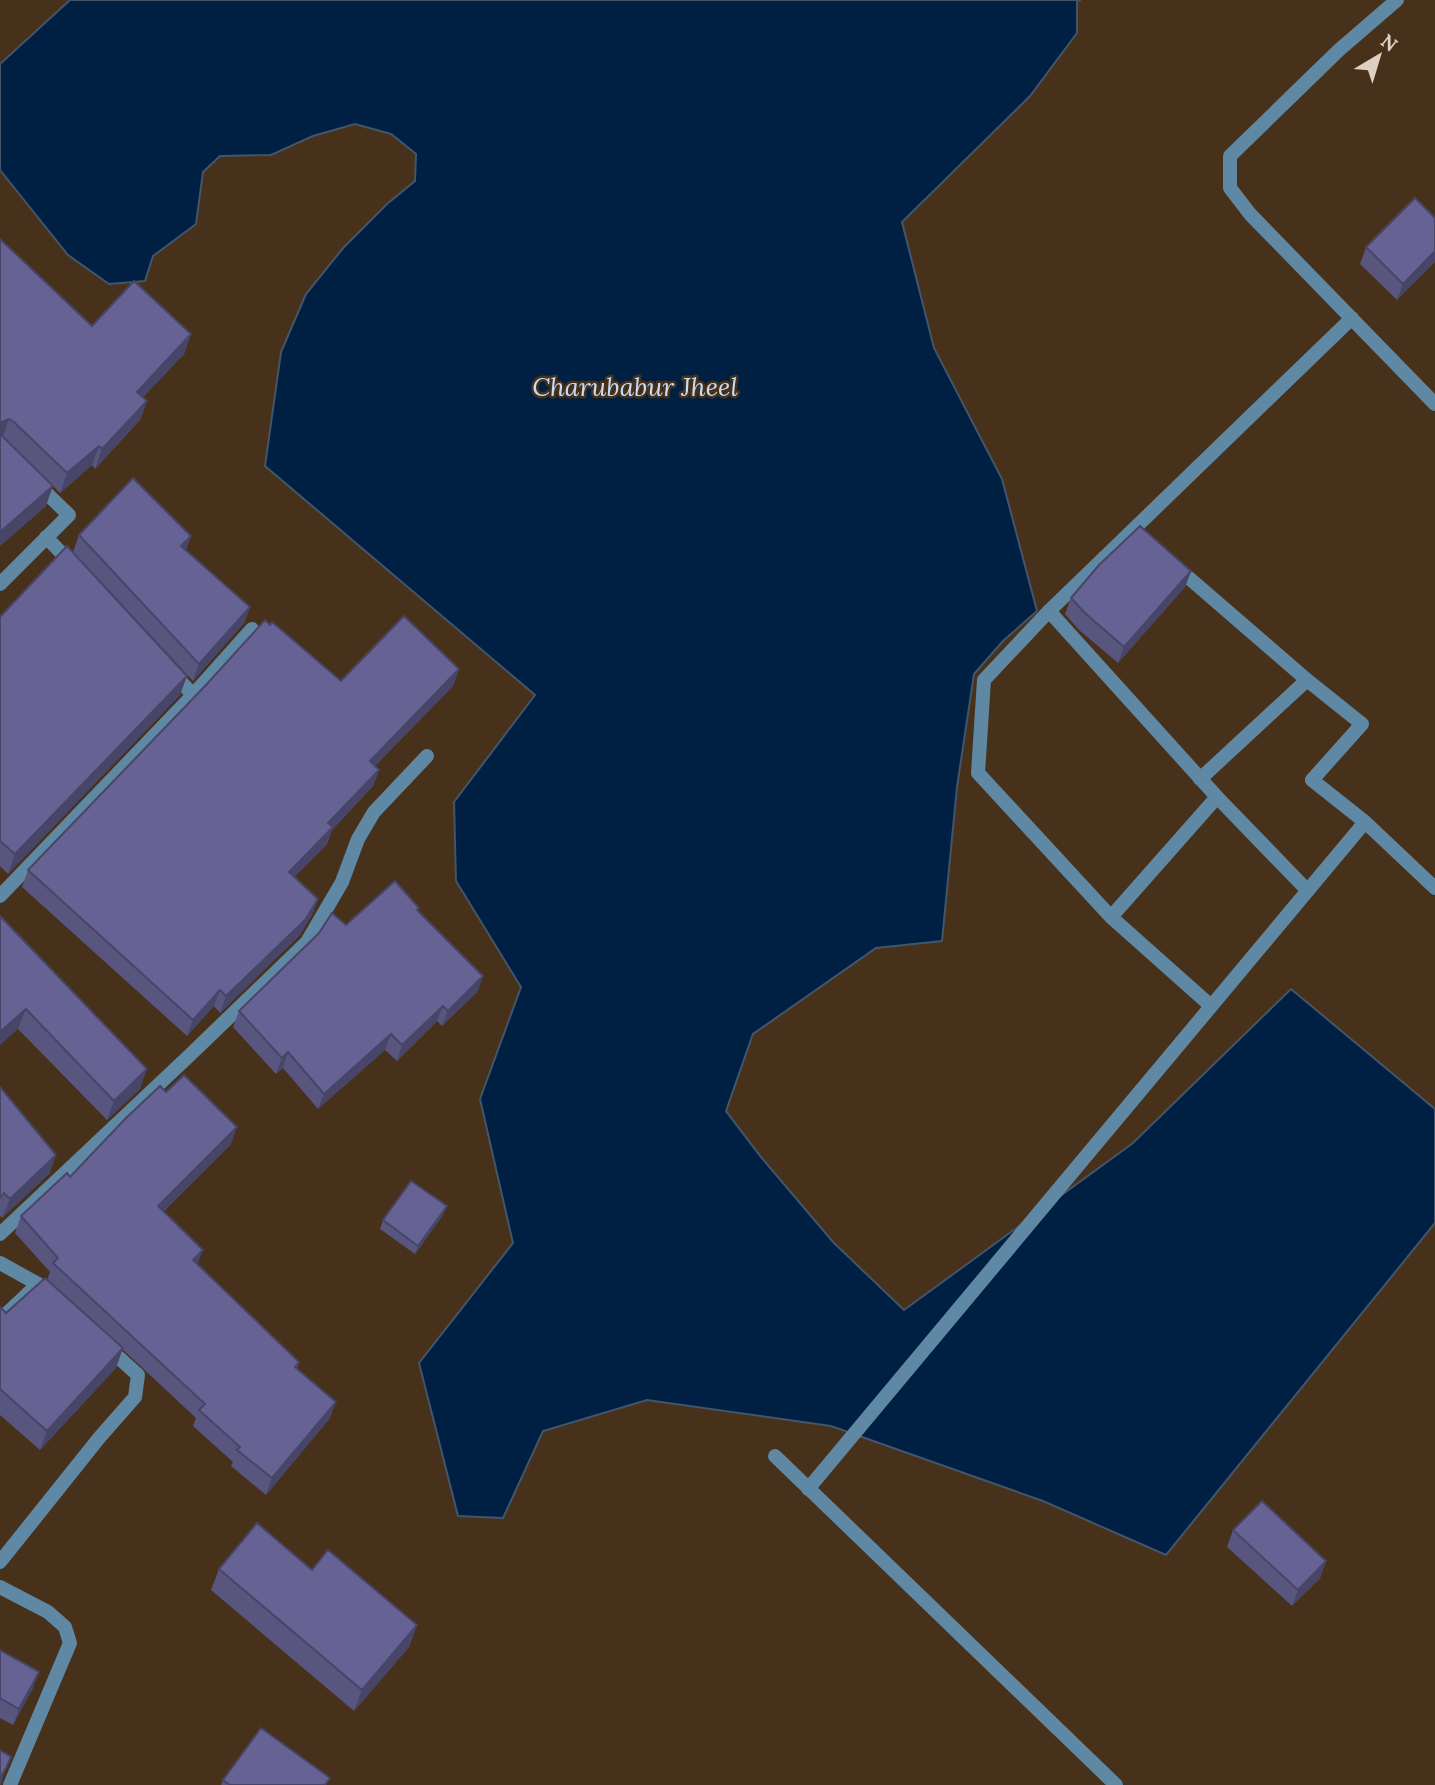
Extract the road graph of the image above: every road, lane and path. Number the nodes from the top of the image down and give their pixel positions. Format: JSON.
{"nodes":[{"id":1,"x":1396,"y":0,"type":"edge"},
{"id":2,"x":1352,"y":318,"type":"junction"},
{"id":3,"x":1435,"y":404,"type":"edge"},
{"id":4,"x":30,"y":477,"type":"edge"},
{"id":5,"x":46,"y":537,"type":"junction"},
{"id":6,"x":1164,"y":556,"type":"edge"},
{"id":7,"x":83,"y":577,"type":"edge"},
{"id":8,"x":0,"y":584,"type":"edge"},
{"id":9,"x":1049,"y":611,"type":"junction"},
{"id":10,"x":252,"y":629,"type":"edge"},
{"id":11,"x":166,"y":665,"type":"edge"},
{"id":12,"x":1307,"y":680,"type":"junction"},
{"id":13,"x":193,"y":695,"type":"junction"},
{"id":14,"x":427,"y":757,"type":"dead end"},
{"id":15,"x":1200,"y":779,"type":"junction"},
{"id":16,"x":1217,"y":797,"type":"junction"},
{"id":17,"x":1364,"y":822,"type":"junction"},
{"id":18,"x":1435,"y":888,"type":"edge"},
{"id":19,"x":1307,"y":890,"type":"junction"},
{"id":20,"x":0,"y":896,"type":"edge"},
{"id":21,"x":1111,"y":917,"type":"junction"},
{"id":22,"x":1211,"y":1006,"type":"junction"},
{"id":23,"x":0,"y":1234,"type":"edge"},
{"id":24,"x":0,"y":1263,"type":"edge"},
{"id":25,"x":0,"y":1320,"type":"edge"},
{"id":26,"x":98,"y":1339,"type":"edge"},
{"id":27,"x":775,"y":1456,"type":"dead end"},
{"id":28,"x":808,"y":1489,"type":"junction"},
{"id":29,"x":0,"y":1562,"type":"edge"},
{"id":30,"x":0,"y":1587,"type":"edge"},
{"id":31,"x":10,"y":1785,"type":"edge"},
{"id":32,"x":1116,"y":1785,"type":"edge"}],
"edges":[{"from":1,"to":2,"type":"street"},
{"from":2,"to":3,"type":"street"},
{"from":2,"to":9,"type":"street"},
{"from":4,"to":5,"type":"street"},
{"from":5,"to":7,"type":"street"},
{"from":5,"to":8,"type":"street"},
{"from":6,"to":12,"type":"street"},
{"from":9,"to":15,"type":"street"},
{"from":9,"to":21,"type":"street"},
{"from":10,"to":13,"type":"street"},
{"from":11,"to":13,"type":"street"},
{"from":12,"to":15,"type":"street"},
{"from":12,"to":17,"type":"street"},
{"from":13,"to":20,"type":"street"},
{"from":14,"to":23,"type":"street"},
{"from":15,"to":16,"type":"street"},
{"from":16,"to":19,"type":"street"},
{"from":16,"to":21,"type":"street"},
{"from":17,"to":18,"type":"street"},
{"from":17,"to":19,"type":"street"},
{"from":19,"to":22,"type":"street"},
{"from":21,"to":22,"type":"street"},
{"from":22,"to":28,"type":"street"},
{"from":24,"to":25,"type":"street"},
{"from":26,"to":29,"type":"street"},
{"from":27,"to":28,"type":"street"},
{"from":28,"to":32,"type":"street"},
{"from":30,"to":31,"type":"street"}]}
